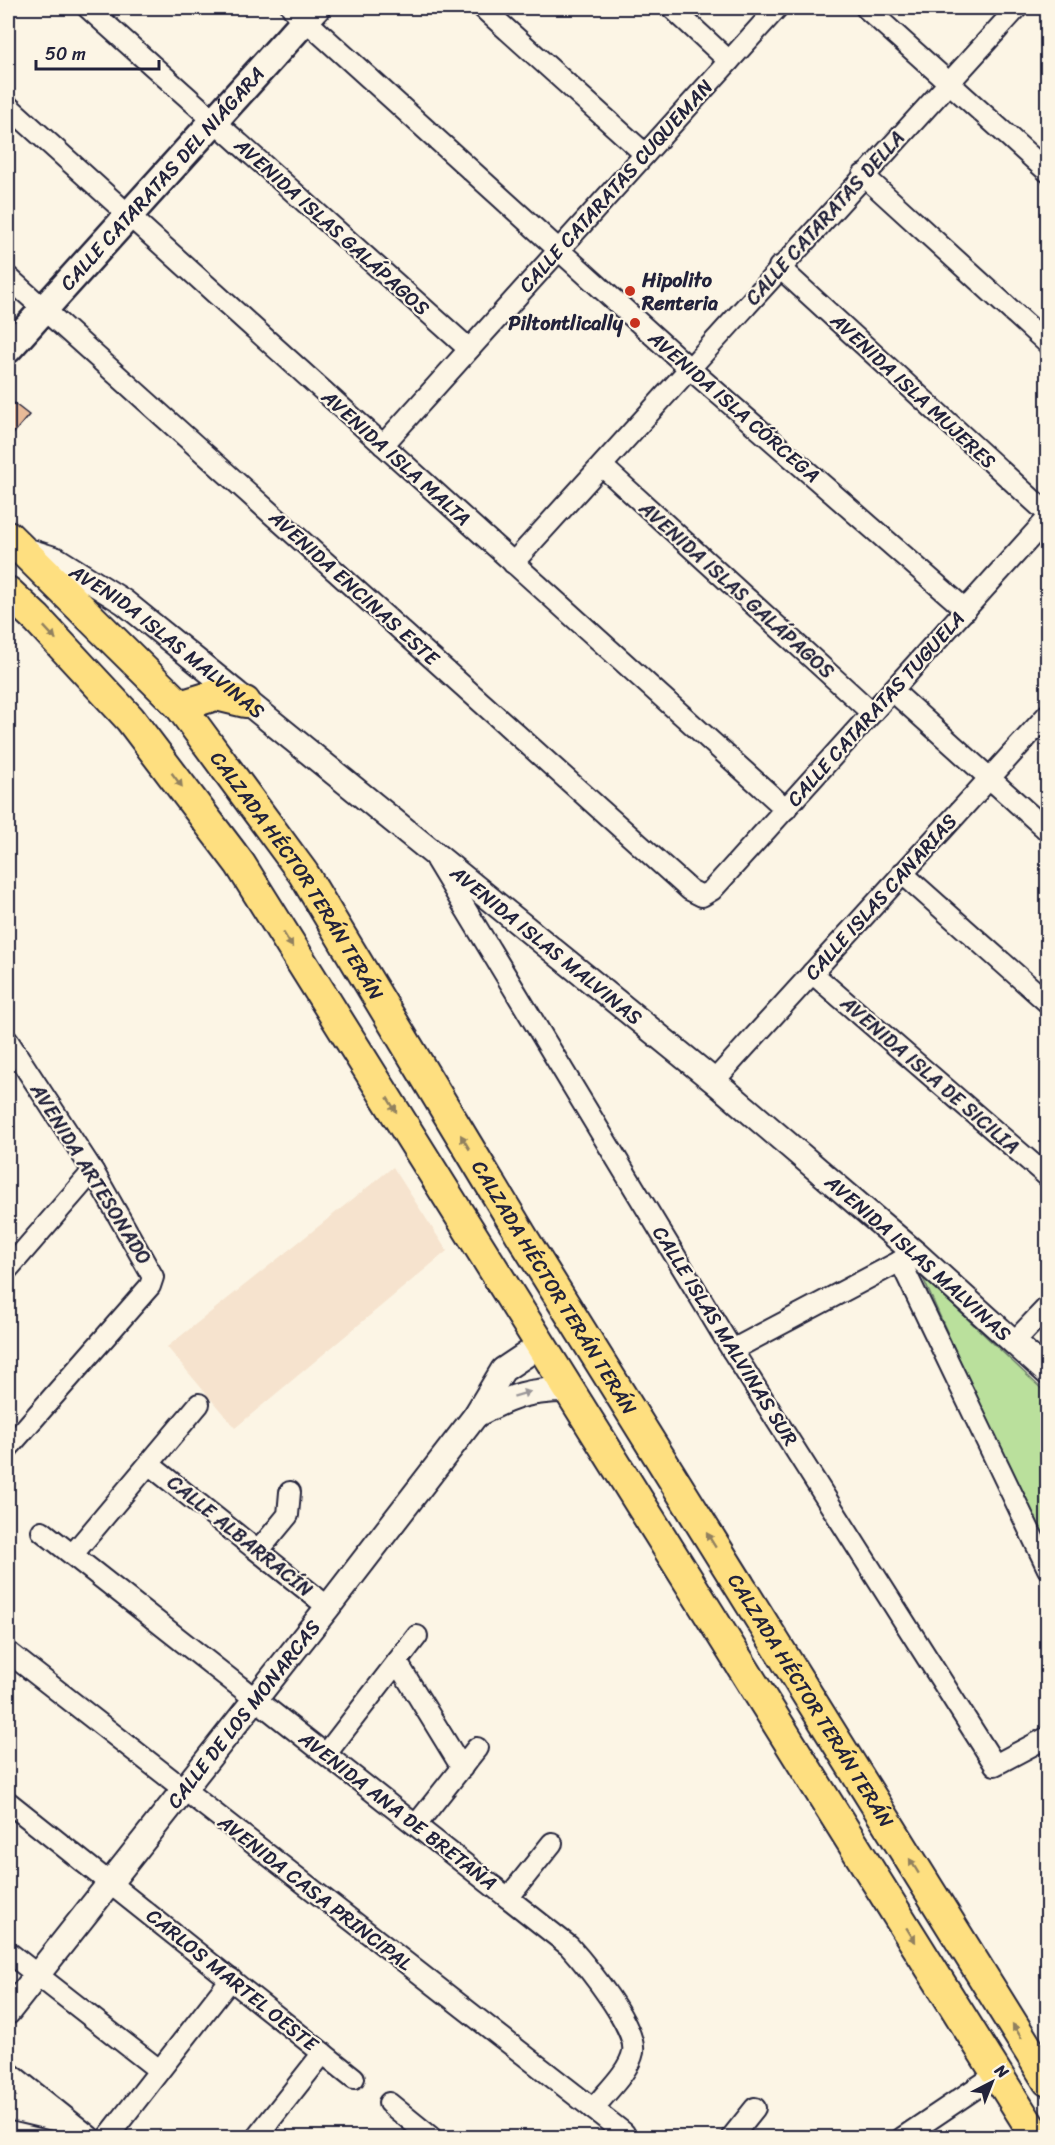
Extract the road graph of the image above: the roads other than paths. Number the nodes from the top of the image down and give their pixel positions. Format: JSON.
{"nodes":[{"id":1,"x":88,"y":8,"type":"edge"},
{"id":2,"x":483,"y":8,"type":"edge"},
{"id":3,"x":672,"y":8,"type":"edge"},
{"id":4,"x":777,"y":8,"type":"edge"},
{"id":5,"x":866,"y":8,"type":"edge"},
{"id":6,"x":1017,"y":8,"type":"edge"},
{"id":7,"x":304,"y":12,"type":"edge"},
{"id":8,"x":729,"y":61,"type":"junction"},
{"id":9,"x":949,"y":83,"type":"junction"},
{"id":10,"x":8,"y":106,"type":"edge"},
{"id":11,"x":213,"y":121,"type":"junction"},
{"id":12,"x":645,"y":154,"type":"junction"},
{"id":13,"x":1047,"y":172,"type":"edge"},
{"id":14,"x":863,"y":175,"type":"junction"},
{"id":15,"x":128,"y":217,"type":"junction"},
{"id":16,"x":558,"y":250,"type":"junction"},
{"id":17,"x":779,"y":267,"type":"junction"},
{"id":18,"x":8,"y":277,"type":"edge"},
{"id":19,"x":44,"y":309,"type":"junction"},
{"id":20,"x":1047,"y":344,"type":"edge"},
{"id":21,"x":8,"y":349,"type":"edge"},
{"id":22,"x":469,"y":349,"type":"junction"},
{"id":23,"x":689,"y":368,"type":"junction"},
{"id":24,"x":382,"y":445,"type":"junction"},
{"id":25,"x":602,"y":466,"type":"junction"},
{"id":26,"x":1047,"y":516,"type":"edge"},
{"id":27,"x":15,"y":543,"type":"edge"},
{"id":28,"x":513,"y":564,"type":"junction"},
{"id":29,"x":8,"y":592,"type":"edge"},
{"id":30,"x":966,"y":610,"type":"junction"},
{"id":31,"x":893,"y":690,"type":"junction"},
{"id":32,"x":245,"y":702,"type":"junction"},
{"id":33,"x":180,"y":706,"type":"junction"},
{"id":34,"x":872,"y":713,"type":"junction"},
{"id":35,"x":1047,"y":714,"type":"edge"},
{"id":36,"x":989,"y":778,"type":"junction"},
{"id":37,"x":786,"y":809,"type":"junction"},
{"id":38,"x":1047,"y":831,"type":"edge"},
{"id":39,"x":432,"y":852,"type":"junction"},
{"id":40,"x":902,"y":873,"type":"junction"},
{"id":41,"x":702,"y":896,"type":"joint"},
{"id":42,"x":812,"y":973,"type":"junction"},
{"id":43,"x":1047,"y":1003,"type":"edge"},
{"id":44,"x":8,"y":1041,"type":"edge"},
{"id":45,"x":714,"y":1081,"type":"junction"},
{"id":46,"x":415,"y":1142,"type":"junction"},
{"id":47,"x":93,"y":1171,"type":"junction"},
{"id":48,"x":1047,"y":1177,"type":"edge"},
{"id":49,"x":523,"y":1238,"type":"junction"},
{"id":50,"x":908,"y":1257,"type":"junction"},
{"id":51,"x":8,"y":1269,"type":"edge"},
{"id":52,"x":1047,"y":1306,"type":"edge"},
{"id":53,"x":1014,"y":1342,"type":"junction"},
{"id":54,"x":545,"y":1349,"type":"junction"},
{"id":55,"x":732,"y":1350,"type":"junction"},
{"id":56,"x":1047,"y":1372,"type":"edge"},
{"id":57,"x":572,"y":1390,"type":"junction"},
{"id":58,"x":199,"y":1404,"type":"dead end"},
{"id":59,"x":476,"y":1415,"type":"junction"},
{"id":60,"x":651,"y":1445,"type":"junction"},
{"id":61,"x":8,"y":1448,"type":"edge"},
{"id":62,"x":150,"y":1465,"type":"junction"},
{"id":63,"x":290,"y":1492,"type":"dead end"},
{"id":64,"x":42,"y":1531,"type":"dead end"},
{"id":65,"x":259,"y":1550,"type":"junction"},
{"id":66,"x":74,"y":1554,"type":"junction"},
{"id":67,"x":1047,"y":1569,"type":"edge"},
{"id":68,"x":328,"y":1607,"type":"junction"},
{"id":69,"x":417,"y":1636,"type":"dead end"},
{"id":70,"x":8,"y":1652,"type":"edge"},
{"id":71,"x":397,"y":1662,"type":"junction"},
{"id":72,"x":257,"y":1699,"type":"junction"},
{"id":73,"x":1047,"y":1737,"type":"edge"},
{"id":74,"x":477,"y":1748,"type":"dead end"},
{"id":75,"x":326,"y":1754,"type":"junction"},
{"id":76,"x":462,"y":1768,"type":"junction"},
{"id":77,"x":183,"y":1791,"type":"junction"},
{"id":78,"x":8,"y":1802,"type":"edge"},
{"id":79,"x":416,"y":1825,"type":"junction"},
{"id":80,"x":552,"y":1843,"type":"dead end"},
{"id":81,"x":110,"y":1882,"type":"junction"},
{"id":82,"x":508,"y":1898,"type":"junction"},
{"id":83,"x":8,"y":1952,"type":"edge"},
{"id":84,"x":37,"y":1975,"type":"junction"},
{"id":85,"x":231,"y":1979,"type":"junction"},
{"id":86,"x":8,"y":2012,"type":"edge"},
{"id":87,"x":323,"y":2053,"type":"junction"},
{"id":88,"x":159,"y":2070,"type":"junction"},
{"id":89,"x":8,"y":2074,"type":"edge"},
{"id":90,"x":997,"y":2074,"type":"junction"},
{"id":91,"x":354,"y":2078,"type":"dead end"},
{"id":92,"x":1047,"y":2081,"type":"edge"},
{"id":93,"x":389,"y":2103,"type":"dead end"},
{"id":94,"x":8,"y":2107,"type":"edge"},
{"id":95,"x":755,"y":2108,"type":"dead end"},
{"id":96,"x":593,"y":2109,"type":"junction"},
{"id":97,"x":68,"y":2122,"type":"junction"},
{"id":98,"x":410,"y":2131,"type":"edge"},
{"id":99,"x":624,"y":2133,"type":"dead end"},
{"id":100,"x":734,"y":2136,"type":"edge"},
{"id":101,"x":88,"y":2138,"type":"edge"},
{"id":102,"x":107,"y":2138,"type":"edge"},
{"id":103,"x":256,"y":2138,"type":"edge"},
{"id":104,"x":432,"y":2138,"type":"edge"},
{"id":105,"x":902,"y":2138,"type":"edge"},
{"id":106,"x":1037,"y":2138,"type":"edge"}],
"edges":[{"from":1,"to":11,"type":"street","name":"AVENIDA ISLAS GALÁPAGOS"},
{"from":2,"to":12,"type":"street"},
{"from":3,"to":8,"type":"street"},
{"from":4,"to":8,"type":"street","name":"CALLE CATARATAS CUQUEMAN"},
{"from":5,"to":9,"type":"street"},
{"from":6,"to":9,"type":"street","name":"CALLE CATARATAS DELLA"},
{"from":7,"to":11,"type":"main road","name":"CALLE CATARATAS DEL NIÁGARA"},
{"from":7,"to":16,"type":"street","name":"AVENIDA ISLA CÓRCEGA"},
{"from":8,"to":12,"type":"street","name":"CALLE CATARATAS CUQUEMAN"},
{"from":9,"to":13,"type":"street"},
{"from":9,"to":14,"type":"street","name":"CALLE CATARATAS DELLA"},
{"from":10,"to":15,"type":"street","name":"AVENIDA ISLA MALTA"},
{"from":11,"to":15,"type":"main road","name":"CALLE CATARATAS DEL NIÁGARA"},
{"from":11,"to":22,"type":"street","name":"AVENIDA ISLAS GALÁPAGOS"},
{"from":12,"to":16,"type":"street","name":"CALLE CATARATAS CUQUEMAN"},
{"from":14,"to":17,"type":"street","name":"CALLE CATARATAS DELLA"},
{"from":14,"to":20,"type":"street"},
{"from":15,"to":19,"type":"main road","name":"CALLE CATARATAS DEL NIÁGARA"},
{"from":15,"to":24,"type":"street","name":"AVENIDA ISLA MALTA"},
{"from":16,"to":22,"type":"street","name":"CALLE CATARATAS CUQUEMAN"},
{"from":16,"to":23,"type":"street","name":"AVENIDA ISLA CÓRCEGA"},
{"from":17,"to":23,"type":"street","name":"CALLE CATARATAS DELLA"},
{"from":17,"to":26,"type":"street","name":"AVENIDA ISLA MUJERES"},
{"from":18,"to":19,"type":"street","name":"AVENIDA ENCINAS ESTE"},
{"from":19,"to":21,"type":"main road","name":"CALLE CATARATAS DEL NIÁGARA"},
{"from":19,"to":41,"type":"street","name":"AVENIDA ENCINAS ESTE"},
{"from":22,"to":24,"type":"street","name":"CALLE CATARATAS CUQUEMAN"},
{"from":23,"to":25,"type":"street","name":"CALLE CATARATAS DELLA"},
{"from":23,"to":30,"type":"street","name":"AVENIDA ISLA CÓRCEGA"},
{"from":24,"to":28,"type":"street","name":"AVENIDA ISLA MALTA"},
{"from":25,"to":28,"type":"street","name":"CALLE CATARATAS DELLA"},
{"from":25,"to":34,"type":"street","name":"AVENIDA ISLAS GALÁPAGOS"},
{"from":26,"to":30,"type":"street","name":"CALLE CATARATAS TUGUELA"},
{"from":27,"to":32,"type":"street","name":"AVENIDA ISLAS MALVINAS"},
{"from":27,"to":33,"type":"main road","name":"CALZADA HÉCTOR TERÁN TERÁN"},
{"from":28,"to":37,"type":"street","name":"AVENIDA ISLA MALTA"},
{"from":29,"to":46,"type":"main road","name":"CALZADA HÉCTOR TERÁN TERÁN","one_way":true},
{"from":30,"to":31,"type":"street","name":"CALLE CATARATAS TUGUELA"},
{"from":31,"to":34,"type":"street","name":"CALLE CATARATAS TUGUELA"},
{"from":31,"to":36,"type":"street"},
{"from":32,"to":33,"type":"main road"},
{"from":32,"to":39,"type":"street","name":"AVENIDA ISLAS MALVINAS"},
{"from":49,"to":33,"type":"main road","name":"CALZADA HÉCTOR TERÁN TERÁN","one_way":true},
{"from":34,"to":37,"type":"street","name":"CALLE CATARATAS TUGUELA"},
{"from":35,"to":36,"type":"street","name":"CALLE ISLAS CANARIAS"},
{"from":36,"to":38,"type":"street"},
{"from":36,"to":40,"type":"street","name":"CALLE ISLAS CANARIAS"},
{"from":37,"to":41,"type":"street","name":"CALLE CATARATAS TUGUELA"},
{"from":39,"to":45,"type":"street","name":"AVENIDA ISLAS MALVINAS"},
{"from":39,"to":55,"type":"street","name":"CALLE ISLAS MALVINAS SUR"},
{"from":40,"to":42,"type":"street","name":"CALLE ISLAS CANARIAS"},
{"from":40,"to":43,"type":"street"},
{"from":42,"to":45,"type":"street","name":"CALLE ISLAS CANARIAS"},
{"from":42,"to":48,"type":"street","name":"AVENIDA ISLA DE SICILIA"},
{"from":44,"to":47,"type":"street","name":"AVENIDA ARTESONADO"},
{"from":45,"to":50,"type":"street","name":"AVENIDA ISLAS MALVINAS"},
{"from":46,"to":49,"type":"main road"},
{"from":46,"to":54,"type":"main road","name":"CALZADA HÉCTOR TERÁN TERÁN"},
{"from":47,"to":51,"type":"street"},
{"from":47,"to":61,"type":"street","name":"AVENIDA ARTESONADO"},
{"from":49,"to":60,"type":"main road","name":"CALZADA HÉCTOR TERÁN TERÁN"},
{"from":50,"to":53,"type":"street","name":"AVENIDA ISLAS MALVINAS"},
{"from":50,"to":55,"type":"street"},
{"from":50,"to":67,"type":"street"},
{"from":52,"to":53,"type":"street"},
{"from":53,"to":56,"type":"street","name":"AVENIDA ISLAS MALVINAS"},
{"from":54,"to":57,"type":"main road","name":"CALZADA HÉCTOR TERÁN TERÁN"},
{"from":54,"to":59,"type":"street","name":"CALLE DE LOS MONARCAS"},
{"from":54,"to":60,"type":"main road"},
{"from":55,"to":73,"type":"street","name":"CALLE ISLAS MALVINAS SUR"},
{"from":59,"to":57,"type":"street","name":"CALLE DE LOS MONARCAS","one_way":true},
{"from":57,"to":90,"type":"main road","name":"CALZADA HÉCTOR TERÁN TERÁN","one_way":true},
{"from":58,"to":62,"type":"street"},
{"from":59,"to":68,"type":"street","name":"CALLE DE LOS MONARCAS"},
{"from":92,"to":60,"type":"main road","name":"CALZADA HÉCTOR TERÁN TERÁN","one_way":true},
{"from":62,"to":65,"type":"street","name":"CALLE ALBARRACÍN"},
{"from":62,"to":66,"type":"street"},
{"from":63,"to":65,"type":"street"},
{"from":64,"to":66,"type":"street","name":"AVENIDA ANA DE BRETAÑA"},
{"from":65,"to":68,"type":"street","name":"CALLE ALBARRACÍN"},
{"from":66,"to":72,"type":"street","name":"AVENIDA ANA DE BRETAÑA"},
{"from":68,"to":72,"type":"street","name":"CALLE DE LOS MONARCAS"},
{"from":69,"to":71,"type":"street"},
{"from":70,"to":77,"type":"street","name":"AVENIDA CASA PRINCIPAL"},
{"from":71,"to":75,"type":"street"},
{"from":71,"to":76,"type":"street"},
{"from":72,"to":75,"type":"street","name":"AVENIDA ANA DE BRETAÑA"},
{"from":72,"to":77,"type":"street","name":"CALLE DE LOS MONARCAS"},
{"from":74,"to":76,"type":"street"},
{"from":75,"to":79,"type":"street","name":"AVENIDA ANA DE BRETAÑA"},
{"from":76,"to":79,"type":"street"},
{"from":77,"to":81,"type":"street","name":"CALLE DE LOS MONARCAS"},
{"from":77,"to":96,"type":"street","name":"AVENIDA CASA PRINCIPAL"},
{"from":78,"to":81,"type":"street","name":"CARLOS MARTEL OESTE"},
{"from":79,"to":82,"type":"street","name":"AVENIDA ANA DE BRETAÑA"},
{"from":80,"to":82,"type":"street"},
{"from":81,"to":84,"type":"street","name":"CALLE DE LOS MONARCAS"},
{"from":81,"to":85,"type":"street","name":"CARLOS MARTEL OESTE"},
{"from":82,"to":96,"type":"street","name":"AVENIDA ANA DE BRETAÑA"},
{"from":83,"to":84,"type":"street"},
{"from":84,"to":86,"type":"street","name":"CALLE DE LOS MONARCAS"},
{"from":84,"to":88,"type":"street"},
{"from":85,"to":87,"type":"street","name":"CARLOS MARTEL OESTE"},
{"from":85,"to":88,"type":"street"},
{"from":87,"to":91,"type":"street","name":"CARLOS MARTEL OESTE"},
{"from":87,"to":103,"type":"street"},
{"from":88,"to":102,"type":"street"},
{"from":89,"to":97,"type":"street"},
{"from":90,"to":105,"type":"street"},
{"from":90,"to":106,"type":"main road","name":"CALZADA HÉCTOR TERÁN TERÁN"},
{"from":93,"to":98,"type":"street"},
{"from":94,"to":97,"type":"street"},
{"from":95,"to":100,"type":"street"},
{"from":96,"to":99,"type":"street","name":"AVENIDA CASA PRINCIPAL"},
{"from":97,"to":101,"type":"street"},
{"from":98,"to":104,"type":"street"}]}
